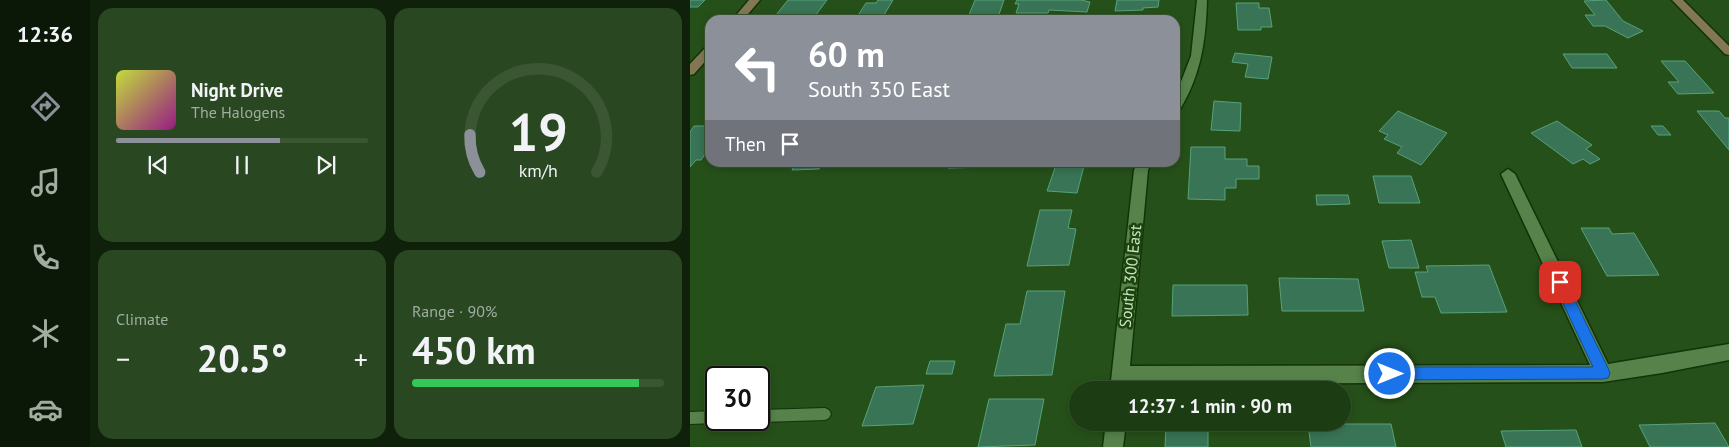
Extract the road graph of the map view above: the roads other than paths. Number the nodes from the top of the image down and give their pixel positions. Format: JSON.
{"nodes":[{"id":1,"x":755,"y":0,"type":"edge"},
{"id":2,"x":1202,"y":0,"type":"edge"},
{"id":3,"x":1677,"y":0,"type":"edge"},
{"id":4,"x":742,"y":15,"type":"edge"},
{"id":5,"x":1729,"y":52,"type":"edge"},
{"id":6,"x":705,"y":54,"type":"edge"},
{"id":7,"x":690,"y":71,"type":"edge"},
{"id":8,"x":1180,"y":98,"type":"edge"},
{"id":9,"x":1142,"y":167,"type":"edge"},
{"id":10,"x":1508,"y":174,"type":"dead end"},
{"id":11,"x":1729,"y":352,"type":"edge"},
{"id":12,"x":1603,"y":373,"type":"junction"},
{"id":13,"x":1119,"y":381,"type":"edge"},
{"id":14,"x":1173,"y":381,"type":"edge"},
{"id":15,"x":825,"y":414,"type":"dead end"},
{"id":16,"x":770,"y":416,"type":"edge"},
{"id":17,"x":705,"y":417,"type":"edge"},
{"id":18,"x":690,"y":418,"type":"edge"},
{"id":19,"x":1115,"y":431,"type":"edge"},
{"id":20,"x":1113,"y":447,"type":"edge"}],
"edges":[{"from":1,"to":4,"type":"street"},
{"from":2,"to":8,"type":"street"},
{"from":3,"to":5,"type":"street"},
{"from":6,"to":7,"type":"street"},
{"from":9,"to":13,"type":"street","name":"South 300 East"},
{"from":10,"to":12,"type":"street"},
{"from":11,"to":12,"type":"street"},
{"from":12,"to":14,"type":"street"},
{"from":15,"to":16,"type":"lane"},
{"from":17,"to":18,"type":"lane"},
{"from":19,"to":20,"type":"street"}]}
